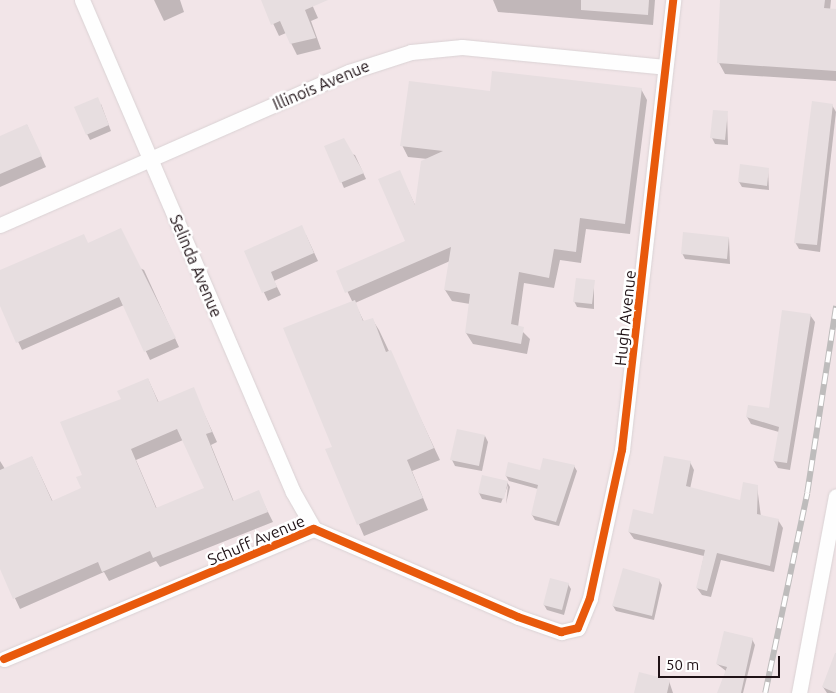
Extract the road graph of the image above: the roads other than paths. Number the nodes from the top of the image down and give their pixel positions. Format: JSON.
{"nodes":[{"id":1,"x":82,"y":0,"type":"edge"},
{"id":2,"x":673,"y":0,"type":"edge"},
{"id":3,"x":665,"y":67,"type":"junction"},
{"id":4,"x":149,"y":158,"type":"junction"},
{"id":5,"x":0,"y":225,"type":"edge"},
{"id":6,"x":836,"y":496,"type":"edge"},
{"id":7,"x":314,"y":529,"type":"junction"},
{"id":8,"x":574,"y":631,"type":"joint"},
{"id":9,"x":4,"y":659,"type":"dead end"},
{"id":10,"x":799,"y":693,"type":"edge"}],
"edges":[{"from":1,"to":4,"type":"street","name":"Selinda Avenue"},
{"from":2,"to":3,"type":"street","name":"Hugh Avenue"},
{"from":3,"to":4,"type":"street","name":"Illinois Avenue"},
{"from":3,"to":8,"type":"street","name":"Hugh Avenue"},
{"from":4,"to":5,"type":"street","name":"Illinois Avenue"},
{"from":4,"to":7,"type":"street","name":"Selinda Avenue"},
{"from":6,"to":10,"type":"street"},
{"from":7,"to":8,"type":"street","name":"Schuff Avenue"},
{"from":7,"to":9,"type":"street","name":"Schuff Avenue"}]}
